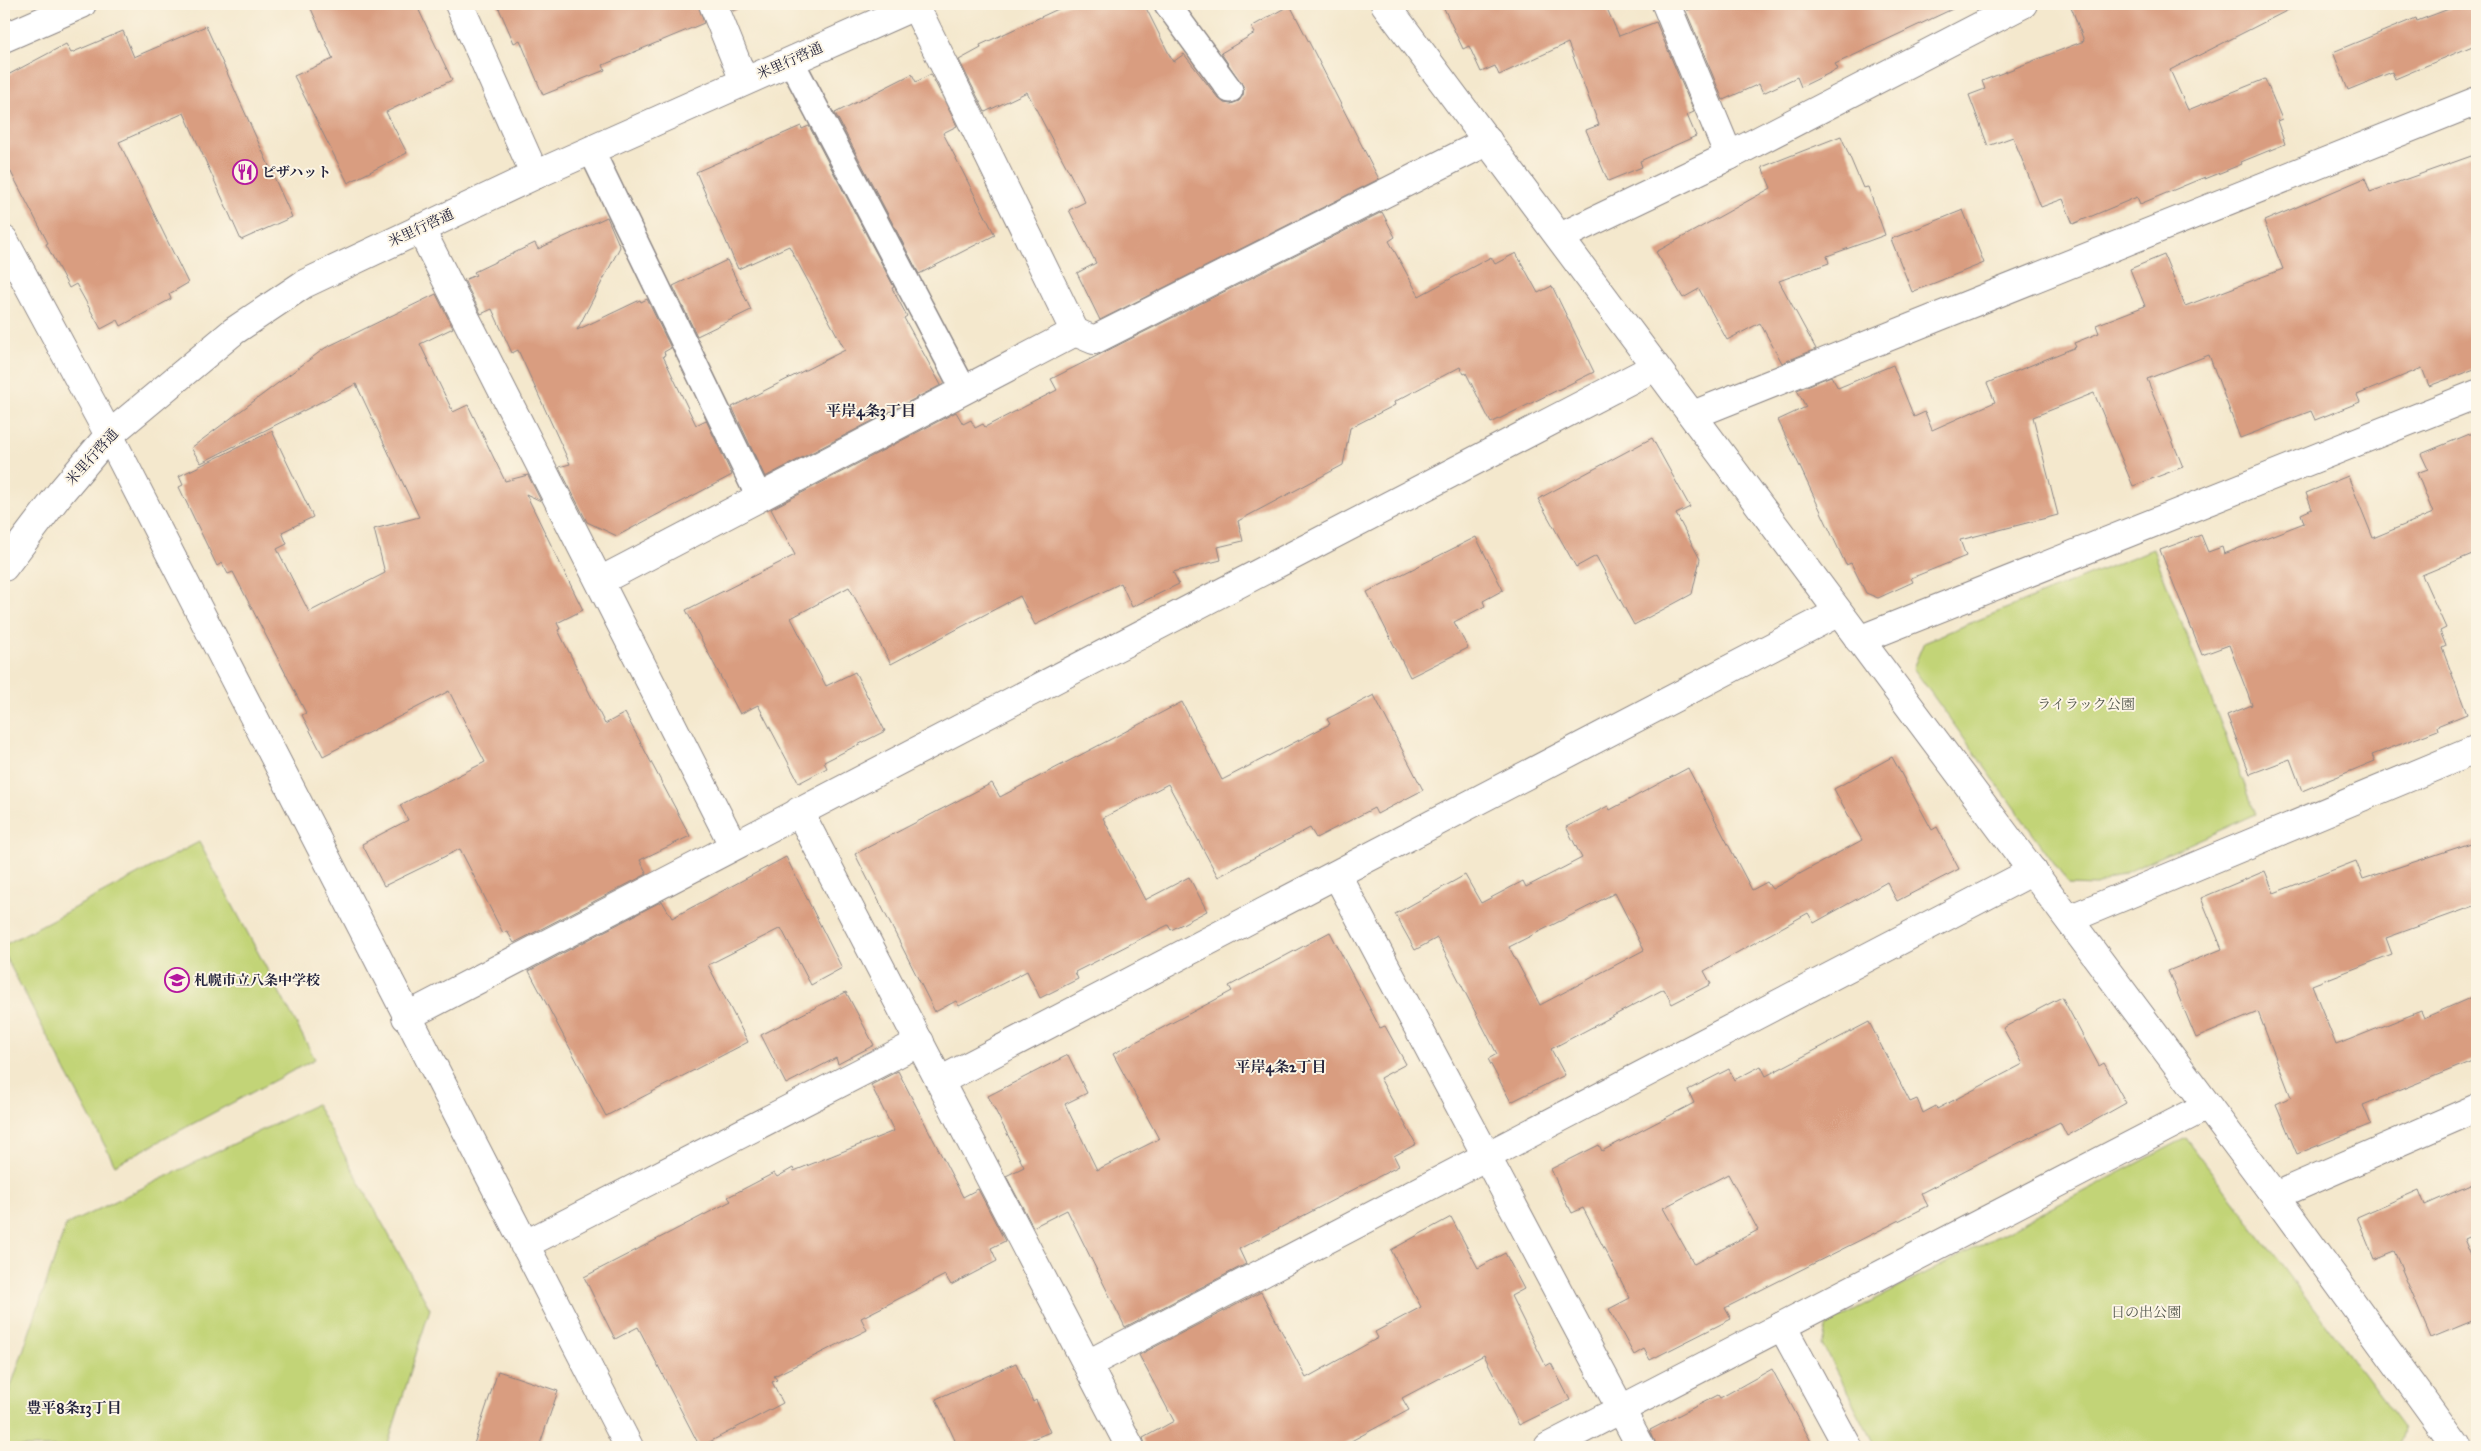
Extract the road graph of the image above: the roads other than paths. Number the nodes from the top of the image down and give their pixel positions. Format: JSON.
{"nodes":[{"id":1,"x":82,"y":4,"type":"edge"},
{"id":2,"x":460,"y":4,"type":"edge"},
{"id":3,"x":713,"y":4,"type":"edge"},
{"id":4,"x":1167,"y":4,"type":"edge"},
{"id":5,"x":1385,"y":4,"type":"edge"},
{"id":6,"x":1666,"y":4,"type":"edge"},
{"id":7,"x":2023,"y":4,"type":"edge"},
{"id":8,"x":917,"y":5,"type":"edge"},
{"id":9,"x":4,"y":38,"type":"edge"},
{"id":10,"x":791,"y":61,"type":"junction"},
{"id":11,"x":744,"y":81,"type":"junction"},
{"id":12,"x":1230,"y":90,"type":"dead end"},
{"id":13,"x":2477,"y":101,"type":"edge"},
{"id":14,"x":1488,"y":141,"type":"junction"},
{"id":15,"x":591,"y":150,"type":"junction"},
{"id":16,"x":1729,"y":156,"type":"junction"},
{"id":17,"x":535,"y":176,"type":"junction"},
{"id":18,"x":420,"y":228,"type":"junction"},
{"id":19,"x":1560,"y":237,"type":"junction"},
{"id":20,"x":4,"y":240,"type":"edge"},
{"id":21,"x":1075,"y":332,"type":"junction"},
{"id":22,"x":1655,"y":367,"type":"junction"},
{"id":23,"x":964,"y":390,"type":"junction"},
{"id":24,"x":2477,"y":394,"type":"edge"},
{"id":25,"x":1692,"y":415,"type":"junction"},
{"id":26,"x":109,"y":435,"type":"junction"},
{"id":27,"x":759,"y":497,"type":"junction"},
{"id":28,"x":4,"y":567,"type":"edge"},
{"id":29,"x":600,"y":581,"type":"junction"},
{"id":30,"x":1837,"y":613,"type":"junction"},
{"id":31,"x":1859,"y":640,"type":"junction"},
{"id":32,"x":2477,"y":749,"type":"edge"},
{"id":33,"x":799,"y":811,"type":"junction"},
{"id":34,"x":733,"y":845,"type":"junction"},
{"id":35,"x":2032,"y":871,"type":"junction"},
{"id":36,"x":1337,"y":875,"type":"junction"},
{"id":37,"x":2069,"y":919,"type":"junction"},
{"id":38,"x":406,"y":1017,"type":"junction"},
{"id":39,"x":920,"y":1042,"type":"junction"},
{"id":40,"x":940,"y":1081,"type":"junction"},
{"id":41,"x":2206,"y":1106,"type":"junction"},
{"id":42,"x":2477,"y":1108,"type":"edge"},
{"id":43,"x":1486,"y":1156,"type":"junction"},
{"id":44,"x":2275,"y":1196,"type":"junction"},
{"id":45,"x":524,"y":1244,"type":"junction"},
{"id":46,"x":1782,"y":1326,"type":"junction"},
{"id":47,"x":1088,"y":1364,"type":"junction"},
{"id":48,"x":1621,"y":1410,"type":"junction"},
{"id":49,"x":2452,"y":1446,"type":"edge"},
{"id":50,"x":629,"y":1447,"type":"edge"},
{"id":51,"x":1130,"y":1447,"type":"edge"},
{"id":52,"x":1548,"y":1447,"type":"edge"},
{"id":53,"x":1641,"y":1447,"type":"edge"},
{"id":54,"x":1848,"y":1447,"type":"edge"}],
"edges":[{"from":1,"to":9,"type":"street"},
{"from":2,"to":17,"type":"street"},
{"from":3,"to":11,"type":"street"},
{"from":4,"to":12,"type":"lane"},
{"from":5,"to":14,"type":"street"},
{"from":6,"to":16,"type":"street"},
{"from":7,"to":16,"type":"street"},
{"from":8,"to":10,"type":"street","name":"米里行啓通"},
{"from":8,"to":21,"type":"street"},
{"from":10,"to":11,"type":"street","name":"米里行啓通"},
{"from":10,"to":23,"type":"lane"},
{"from":11,"to":15,"type":"street","name":"米里行啓通"},
{"from":13,"to":25,"type":"street"},
{"from":14,"to":19,"type":"street"},
{"from":14,"to":21,"type":"street"},
{"from":15,"to":17,"type":"street","name":"米里行啓通"},
{"from":15,"to":27,"type":"lane"},
{"from":16,"to":19,"type":"street"},
{"from":17,"to":18,"type":"street","name":"米里行啓通"},
{"from":18,"to":26,"type":"street","name":"米里行啓通"},
{"from":18,"to":29,"type":"street"},
{"from":19,"to":22,"type":"street"},
{"from":20,"to":26,"type":"street"},
{"from":21,"to":23,"type":"street"},
{"from":22,"to":25,"type":"street"},
{"from":22,"to":33,"type":"street"},
{"from":23,"to":27,"type":"street"},
{"from":24,"to":31,"type":"street"},
{"from":25,"to":30,"type":"street"},
{"from":26,"to":28,"type":"street","name":"米里行啓通"},
{"from":26,"to":38,"type":"street"},
{"from":27,"to":29,"type":"street"},
{"from":29,"to":34,"type":"street"},
{"from":30,"to":31,"type":"street"},
{"from":30,"to":36,"type":"street"},
{"from":31,"to":35,"type":"street"},
{"from":32,"to":37,"type":"street"},
{"from":33,"to":34,"type":"street"},
{"from":33,"to":39,"type":"street"},
{"from":34,"to":38,"type":"street"},
{"from":35,"to":37,"type":"street"},
{"from":35,"to":43,"type":"street"},
{"from":36,"to":40,"type":"street"},
{"from":36,"to":43,"type":"street"},
{"from":37,"to":41,"type":"street"},
{"from":38,"to":45,"type":"street"},
{"from":39,"to":40,"type":"street"},
{"from":39,"to":45,"type":"street"},
{"from":40,"to":47,"type":"street"},
{"from":41,"to":44,"type":"street"},
{"from":41,"to":46,"type":"street"},
{"from":42,"to":44,"type":"street"},
{"from":43,"to":47,"type":"street"},
{"from":43,"to":48,"type":"street"},
{"from":44,"to":49,"type":"street"},
{"from":45,"to":50,"type":"street"},
{"from":46,"to":48,"type":"street"},
{"from":46,"to":54,"type":"street"},
{"from":47,"to":51,"type":"street"},
{"from":48,"to":52,"type":"street"},
{"from":48,"to":53,"type":"street"}]}
